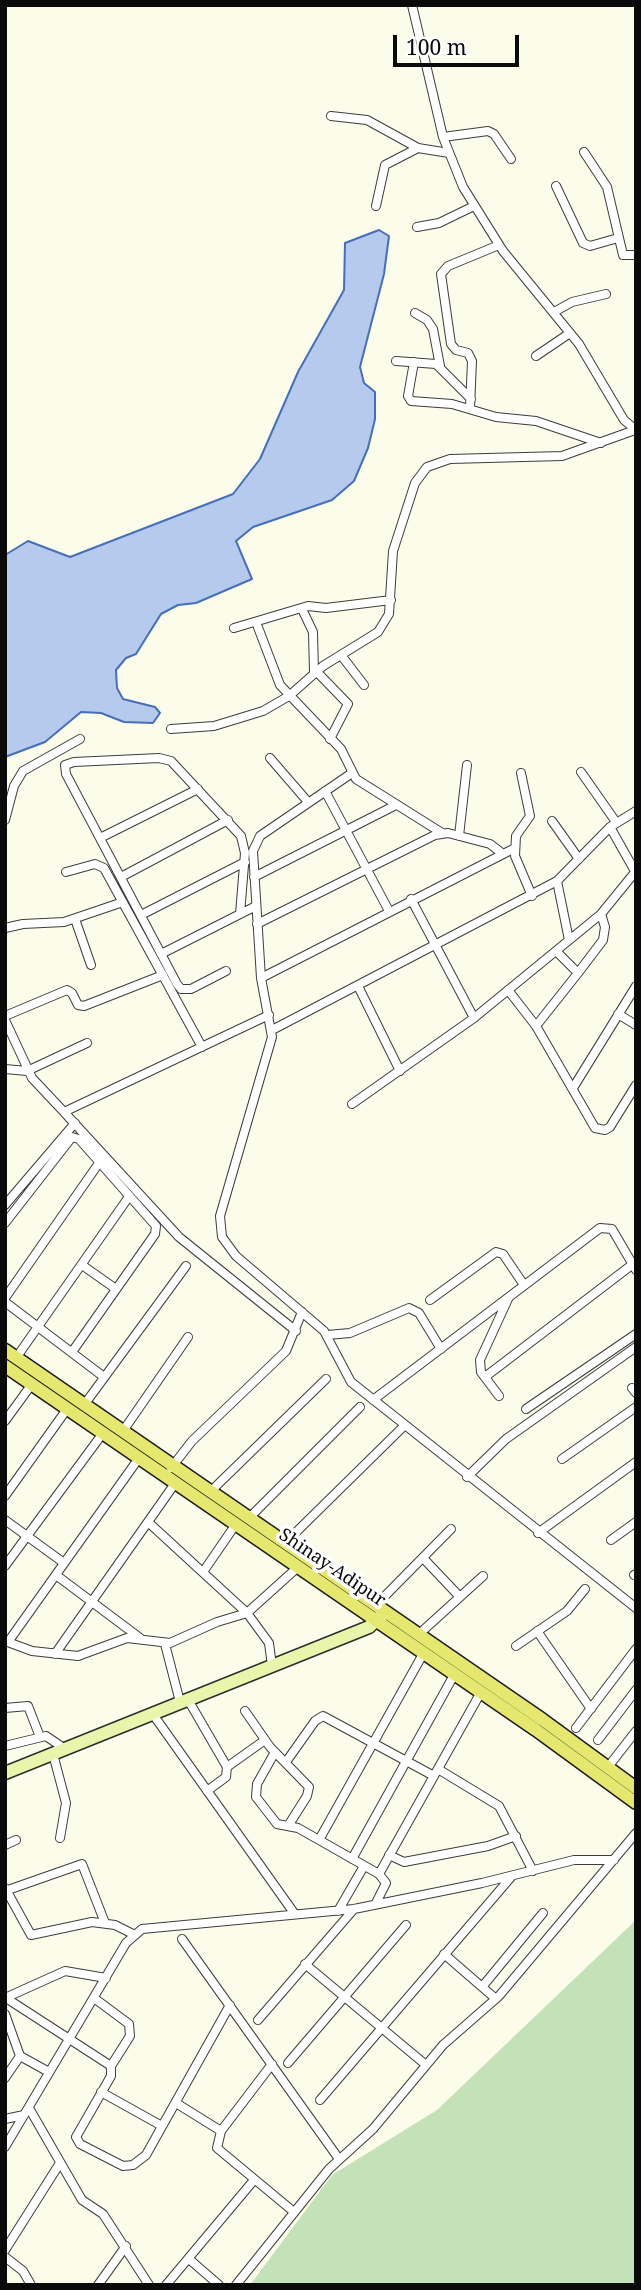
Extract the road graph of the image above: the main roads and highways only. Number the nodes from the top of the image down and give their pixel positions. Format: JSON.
{"nodes":[{"id":1,"x":9,"y":1358,"type":"edge"},
{"id":2,"x":172,"y":1474,"type":"junction"},
{"id":3,"x":380,"y":1613,"type":"junction"},
{"id":4,"x":636,"y":1788,"type":"edge"},
{"id":5,"x":636,"y":1803,"type":"edge"}],
"edges":[{"from":1,"to":2,"type":"main road","name":"Shinay-Adipur"},
{"from":1,"to":2,"type":"main road","name":"Shinay-Adipur"},
{"from":2,"to":3,"type":"main road","name":"Shinay-Adipur"},
{"from":2,"to":3,"type":"main road","name":"Shinay-Adipur"},
{"from":3,"to":4,"type":"main road","name":"Shinay-Adipur"},
{"from":3,"to":5,"type":"main road","name":"Shinay-Adipur"}]}
